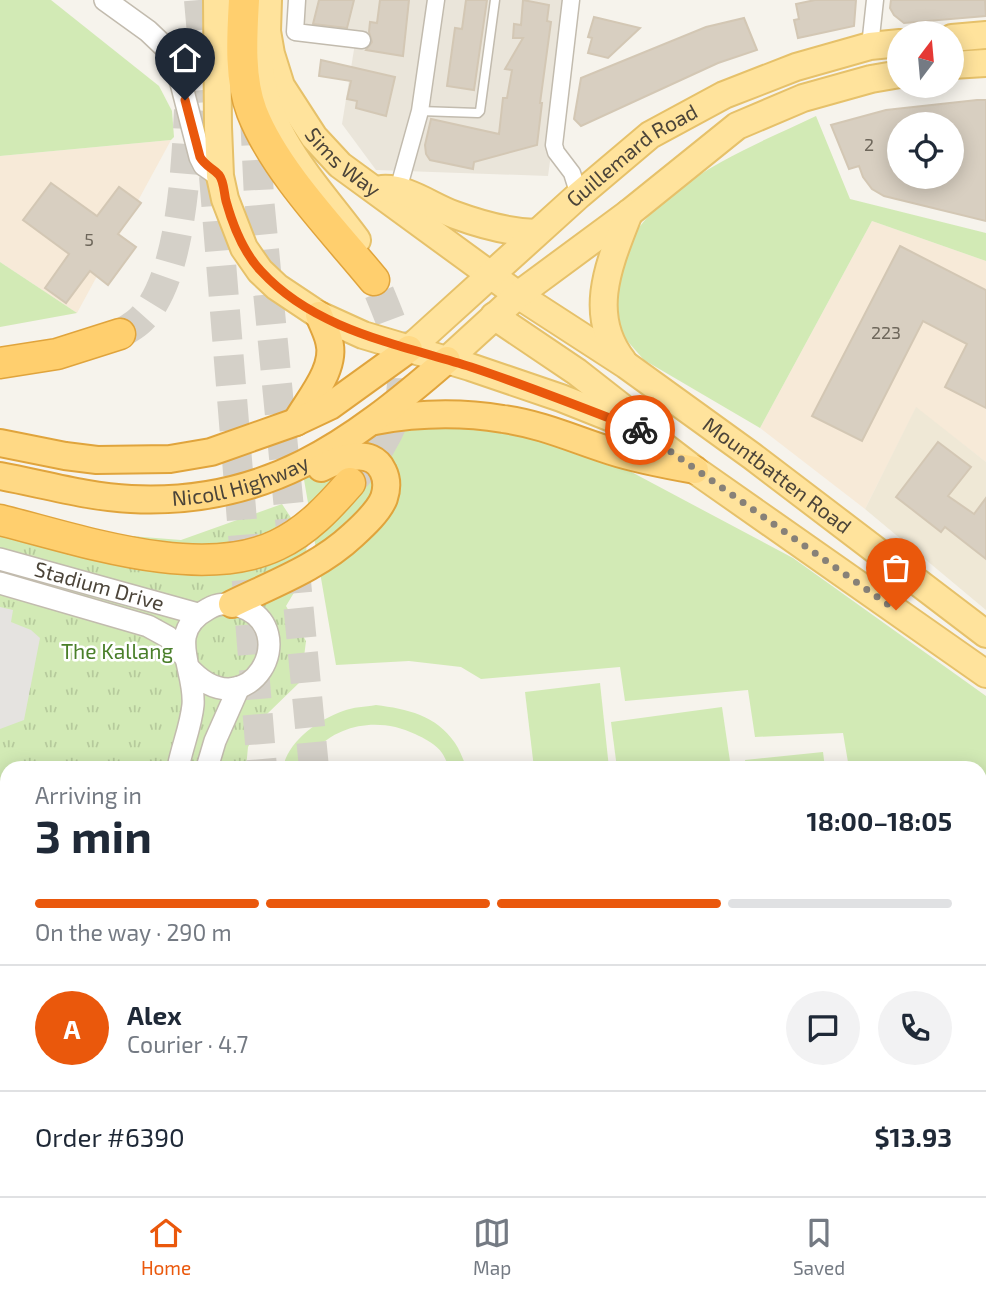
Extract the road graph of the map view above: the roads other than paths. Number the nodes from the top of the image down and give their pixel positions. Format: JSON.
{"nodes":[{"id":1,"x":105,"y":0,"type":"edge"},
{"id":2,"x":217,"y":0,"type":"edge"},
{"id":3,"x":244,"y":0,"type":"edge"},
{"id":4,"x":268,"y":0,"type":"edge"},
{"id":5,"x":297,"y":0,"type":"edge"},
{"id":6,"x":436,"y":0,"type":"edge"},
{"id":7,"x":495,"y":0,"type":"edge"},
{"id":8,"x":571,"y":0,"type":"edge"},
{"id":9,"x":875,"y":0,"type":"edge"},
{"id":10,"x":267,"y":31,"type":"junction"},
{"id":11,"x":986,"y":36,"type":"edge"},
{"id":12,"x":964,"y":37,"type":"edge"},
{"id":13,"x":362,"y":40,"type":"dead end"},
{"id":14,"x":887,"y":44,"type":"edge"},
{"id":15,"x":870,"y":46,"type":"junction"},
{"id":16,"x":986,"y":63,"type":"edge"},
{"id":17,"x":964,"y":64,"type":"edge"},
{"id":18,"x":887,"y":76,"type":"edge"},
{"id":19,"x":420,"y":111,"type":"junction"},
{"id":20,"x":220,"y":176,"type":"junction"},
{"id":21,"x":386,"y":190,"type":"junction"},
{"id":22,"x":579,"y":195,"type":"junction"},
{"id":23,"x":629,"y":213,"type":"junction"},
{"id":24,"x":543,"y":228,"type":"junction"},
{"id":25,"x":492,"y":275,"type":"junction"},
{"id":26,"x":374,"y":280,"type":"joint"},
{"id":27,"x":518,"y":295,"type":"junction"},
{"id":28,"x":319,"y":315,"type":"junction"},
{"id":29,"x":494,"y":316,"type":"junction"},
{"id":30,"x":120,"y":334,"type":"tunnel mouth"},
{"id":31,"x":409,"y":348,"type":"junction"},
{"id":32,"x":447,"y":360,"type":"junction"},
{"id":33,"x":0,"y":363,"type":"edge"},
{"id":34,"x":626,"y":365,"type":"junction"},
{"id":35,"x":374,"y":421,"type":"junction"},
{"id":36,"x":296,"y":422,"type":"junction"},
{"id":37,"x":644,"y":431,"type":"junction"},
{"id":38,"x":0,"y":443,"type":"edge"},
{"id":39,"x":695,"y":470,"type":"junction"},
{"id":40,"x":0,"y":476,"type":"edge"},
{"id":41,"x":350,"y":483,"type":"tunnel mouth"},
{"id":42,"x":172,"y":499,"type":"junction"},
{"id":43,"x":0,"y":520,"type":"edge"},
{"id":44,"x":0,"y":559,"type":"edge"},
{"id":45,"x":0,"y":583,"type":"edge"},
{"id":46,"x":232,"y":604,"type":"junction"},
{"id":47,"x":198,"y":614,"type":"junction"},
{"id":48,"x":986,"y":634,"type":"edge"},
{"id":49,"x":186,"y":662,"type":"junction"},
{"id":50,"x":986,"y":674,"type":"edge"},
{"id":51,"x":239,"y":687,"type":"junction"},
{"id":52,"x":180,"y":761,"type":"edge"},
{"id":53,"x":209,"y":761,"type":"edge"}],
"edges":[{"from":1,"to":20,"type":"street"},
{"from":2,"to":20,"type":"main road"},
{"from":3,"to":26,"type":"highway"},
{"from":4,"to":10,"type":"main road","name":"Sims Way"},
{"from":5,"to":13,"type":"street"},
{"from":6,"to":19,"type":"street"},
{"from":7,"to":19,"type":"lane"},
{"from":8,"to":22,"type":"street"},
{"from":9,"to":15,"type":"street"},
{"from":10,"to":21,"type":"main road","name":"Sims Way"},
{"from":10,"to":26,"type":"main road"},
{"from":11,"to":12,"type":"main road"},
{"from":14,"to":15,"type":"main road","name":"Guillemard Road"},
{"from":15,"to":22,"type":"main road","name":"Guillemard Road"},
{"from":16,"to":17,"type":"main road"},
{"from":18,"to":23,"type":"main road","name":"Guillemard Road"},
{"from":19,"to":21,"type":"street"},
{"from":20,"to":28,"type":"main road"},
{"from":21,"to":24,"type":"main road"},
{"from":21,"to":25,"type":"main road","name":"Sims Way"},
{"from":22,"to":24,"type":"main road","name":"Guillemard Road"},
{"from":23,"to":27,"type":"main road","name":"Guillemard Road"},
{"from":23,"to":34,"type":"main road"},
{"from":24,"to":25,"type":"main road","name":"Guillemard Road"},
{"from":25,"to":27,"type":"main road","name":"Mountbatten Road"},
{"from":25,"to":29,"type":"main road"},
{"from":25,"to":31,"type":"main road","name":"Guillemard Road"},
{"from":27,"to":29,"type":"main road","name":"Guillemard Road"},
{"from":27,"to":34,"type":"main road","name":"Mountbatten Road"},
{"from":28,"to":31,"type":"main road"},
{"from":28,"to":36,"type":"highway"},
{"from":29,"to":32,"type":"main road","name":"Guillemard Road"},
{"from":29,"to":37,"type":"main road"},
{"from":30,"to":33,"type":"highway"},
{"from":31,"to":32,"type":"main road"},
{"from":31,"to":36,"type":"highway","name":"Nicoll Highway"},
{"from":32,"to":35,"type":"highway","name":"Nicoll Highway"},
{"from":32,"to":37,"type":"main road","name":"Mountbatten Road"},
{"from":34,"to":48,"type":"main road","name":"Mountbatten Road"},
{"from":35,"to":39,"type":"highway"},
{"from":35,"to":42,"type":"highway","name":"Nicoll Highway"},
{"from":36,"to":38,"type":"highway","name":"Nicoll Highway"},
{"from":37,"to":39,"type":"main road","name":"Mountbatten Road"},
{"from":39,"to":50,"type":"main road","name":"Mountbatten Road"},
{"from":40,"to":42,"type":"highway","name":"Nicoll Highway"},
{"from":41,"to":43,"type":"highway"},
{"from":42,"to":46,"type":"highway"},
{"from":44,"to":47,"type":"street","name":"Stadium Drive"},
{"from":45,"to":49,"type":"street","name":"Stadium Drive"},
{"from":46,"to":47,"type":"street"},
{"from":46,"to":51,"type":"street"},
{"from":47,"to":49,"type":"street","name":"Stadium Drive"},
{"from":49,"to":51,"type":"street","name":"Stadium Drive"},
{"from":49,"to":52,"type":"street","name":"Stadium Drive"},
{"from":51,"to":53,"type":"street"}]}
